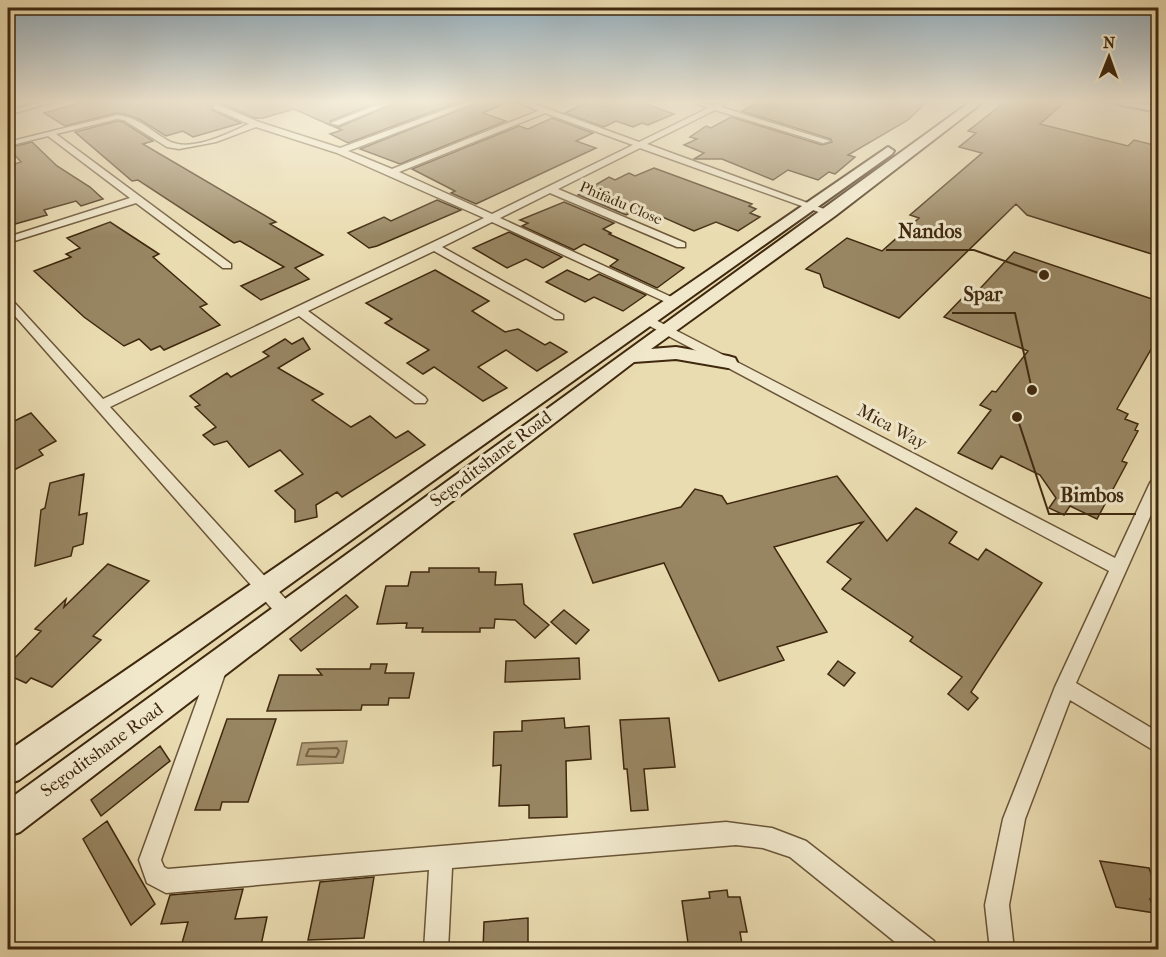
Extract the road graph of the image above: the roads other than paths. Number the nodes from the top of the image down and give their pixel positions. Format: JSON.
{"nodes":[{"id":1,"x":67,"y":147,"type":"edge"},
{"id":2,"x":326,"y":147,"type":"edge"},
{"id":3,"x":352,"y":147,"type":"edge"},
{"id":4,"x":455,"y":147,"type":"edge"},
{"id":5,"x":640,"y":147,"type":"edge"},
{"id":6,"x":643,"y":147,"type":"edge"},
{"id":7,"x":900,"y":147,"type":"edge"},
{"id":8,"x":913,"y":147,"type":"edge"},
{"id":9,"x":340,"y":151,"type":"junction"},
{"id":10,"x":392,"y":172,"type":"junction"},
{"id":11,"x":550,"y":189,"type":"junction"},
{"id":12,"x":138,"y":199,"type":"junction"},
{"id":13,"x":820,"y":210,"type":"junction"},
{"id":14,"x":493,"y":217,"type":"junction"},
{"id":15,"x":8,"y":240,"type":"edge"},
{"id":16,"x":681,"y":245,"type":"dead end"},
{"id":17,"x":434,"y":247,"type":"junction"},
{"id":18,"x":227,"y":266,"type":"dead end"},
{"id":19,"x":674,"y":302,"type":"junction"},
{"id":20,"x":10,"y":308,"type":"edge"},
{"id":21,"x":300,"y":311,"type":"junction"},
{"id":22,"x":559,"y":317,"type":"dead end"},
{"id":23,"x":657,"y":325,"type":"junction"},
{"id":24,"x":628,"y":357,"type":"junction"},
{"id":25,"x":728,"y":362,"type":"junction"},
{"id":26,"x":420,"y":400,"type":"dead end"},
{"id":27,"x":100,"y":406,"type":"junction"},
{"id":28,"x":1158,"y":483,"type":"edge"},
{"id":29,"x":1118,"y":568,"type":"junction"},
{"id":30,"x":263,"y":587,"type":"junction"},
{"id":31,"x":286,"y":612,"type":"junction"},
{"id":32,"x":219,"y":664,"type":"junction"},
{"id":33,"x":1065,"y":687,"type":"junction"},
{"id":34,"x":1158,"y":743,"type":"edge"},
{"id":35,"x":8,"y":769,"type":"edge"},
{"id":36,"x":8,"y":820,"type":"edge"},
{"id":37,"x":441,"y":858,"type":"junction"},
{"id":38,"x":436,"y":950,"type":"edge"},
{"id":39,"x":926,"y":950,"type":"edge"},
{"id":40,"x":1002,"y":950,"type":"edge"}],
"edges":[{"from":1,"to":12,"type":"street"},
{"from":2,"to":9,"type":"street"},
{"from":3,"to":9,"type":"street"},
{"from":4,"to":10,"type":"street"},
{"from":5,"to":11,"type":"street"},
{"from":6,"to":13,"type":"street"},
{"from":7,"to":13,"type":"main road","name":"Segoditshane Road"},
{"from":8,"to":13,"type":"main road","name":"Segoditshane Road"},
{"from":9,"to":10,"type":"street"},
{"from":10,"to":14,"type":"street"},
{"from":11,"to":14,"type":"street"},
{"from":11,"to":16,"type":"street","name":"Phifadu Close"},
{"from":12,"to":15,"type":"street"},
{"from":12,"to":18,"type":"street"},
{"from":13,"to":19,"type":"main road","name":"Segoditshane Road"},
{"from":13,"to":23,"type":"main road","name":"Segoditshane Road"},
{"from":14,"to":17,"type":"street"},
{"from":14,"to":19,"type":"street"},
{"from":17,"to":21,"type":"street"},
{"from":17,"to":22,"type":"street"},
{"from":19,"to":23,"type":"main road","name":"Segoditshane Road"},
{"from":20,"to":27,"type":"street"},
{"from":21,"to":26,"type":"street"},
{"from":21,"to":27,"type":"street"},
{"from":23,"to":24,"type":"main road","name":"Segoditshane Road"},
{"from":23,"to":25,"type":"street","name":"Mica Way"},
{"from":23,"to":30,"type":"main road","name":"Segoditshane Road"},
{"from":24,"to":25,"type":"main road"},
{"from":24,"to":31,"type":"main road","name":"Segoditshane Road"},
{"from":25,"to":29,"type":"street","name":"Mica Way"},
{"from":27,"to":30,"type":"street"},
{"from":28,"to":29,"type":"street"},
{"from":29,"to":33,"type":"street"},
{"from":30,"to":31,"type":"street"},
{"from":30,"to":35,"type":"main road","name":"Segoditshane Road"},
{"from":31,"to":32,"type":"main road","name":"Segoditshane Road"},
{"from":32,"to":36,"type":"main road","name":"Segoditshane Road"},
{"from":32,"to":37,"type":"street"},
{"from":33,"to":34,"type":"street"},
{"from":33,"to":40,"type":"street"},
{"from":37,"to":38,"type":"street"},
{"from":37,"to":39,"type":"street"}]}
